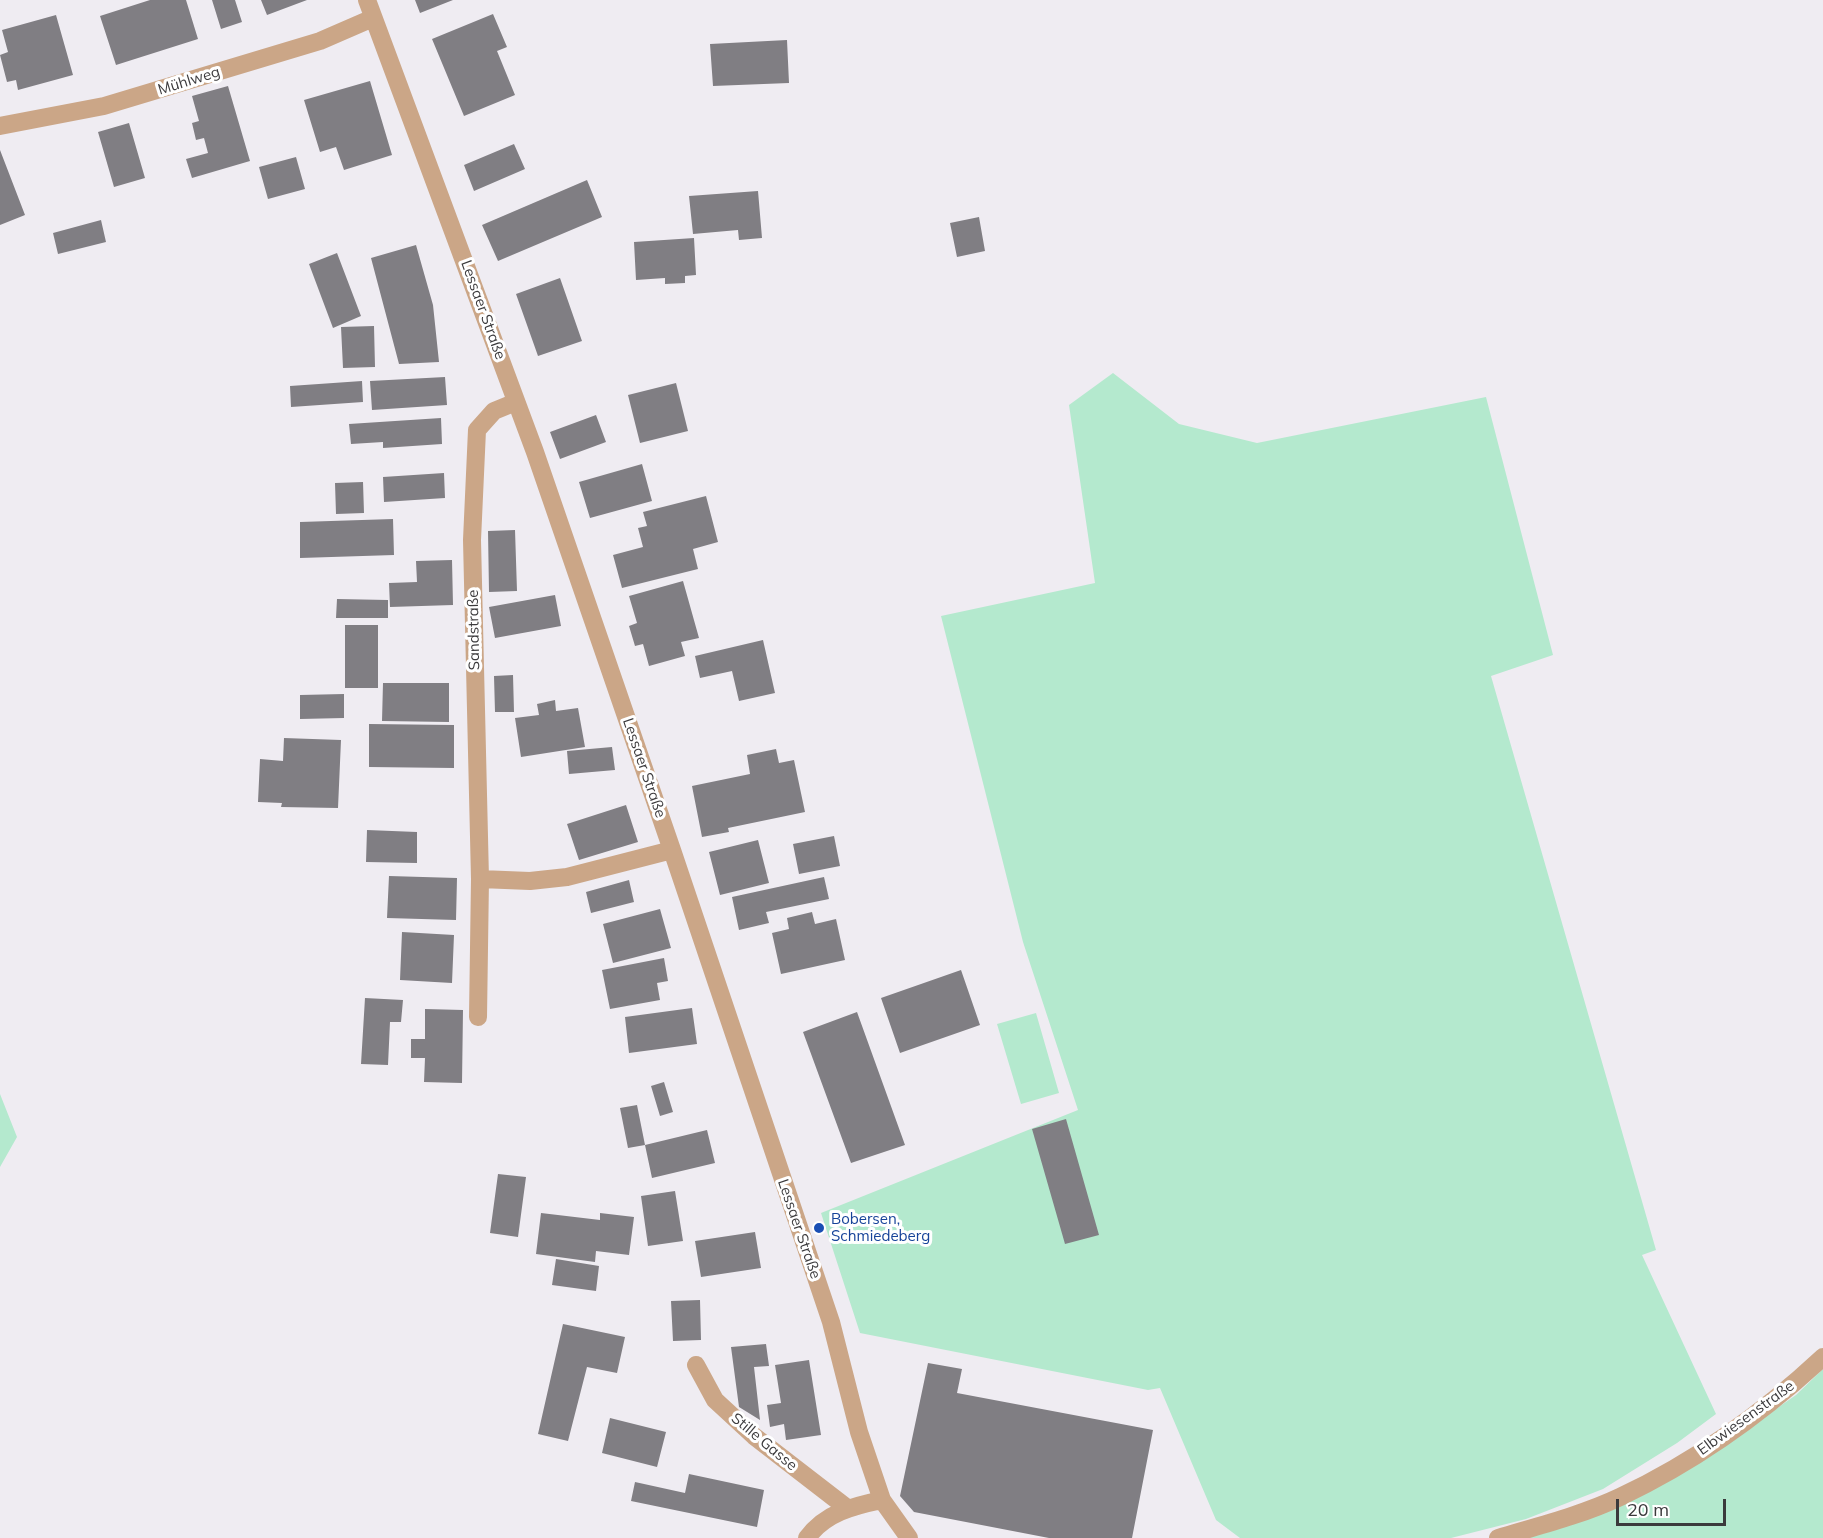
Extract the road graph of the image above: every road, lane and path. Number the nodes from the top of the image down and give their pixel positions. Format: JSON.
{"nodes":[{"id":1,"x":367,"y":0,"type":"edge"},
{"id":2,"x":374,"y":18,"type":"junction"},
{"id":3,"x":0,"y":126,"type":"edge"},
{"id":4,"x":516,"y":402,"type":"junction"},
{"id":5,"x":672,"y":850,"type":"junction"},
{"id":6,"x":480,"y":879,"type":"junction"},
{"id":7,"x":478,"y":1017,"type":"dead end"},
{"id":8,"x":1823,"y":1357,"type":"edge"},
{"id":9,"x":696,"y":1365,"type":"dead end"},
{"id":10,"x":882,"y":1500,"type":"junction"},
{"id":11,"x":846,"y":1507,"type":"junction"},
{"id":12,"x":807,"y":1538,"type":"edge"},
{"id":13,"x":909,"y":1538,"type":"edge"},
{"id":14,"x":1498,"y":1538,"type":"edge"}],
"edges":[{"from":1,"to":2,"type":"street","name":"Lessaer Straße"},
{"from":2,"to":3,"type":"street","name":"Mühlweg"},
{"from":2,"to":4,"type":"street","name":"Lessaer Straße"},
{"from":4,"to":5,"type":"street","name":"Lessaer Straße"},
{"from":4,"to":6,"type":"street","name":"Sandstraße"},
{"from":5,"to":6,"type":"street"},
{"from":5,"to":10,"type":"street","name":"Lessaer Straße"},
{"from":6,"to":7,"type":"street","name":"Sandstraße"},
{"from":8,"to":14,"type":"street","name":"Elbwiesenstraße"},
{"from":9,"to":11,"type":"street","name":"Stille Gasse"},
{"from":10,"to":11,"type":"street"},
{"from":10,"to":13,"type":"street","name":"Lessaer Straße"},
{"from":11,"to":12,"type":"street"}]}
